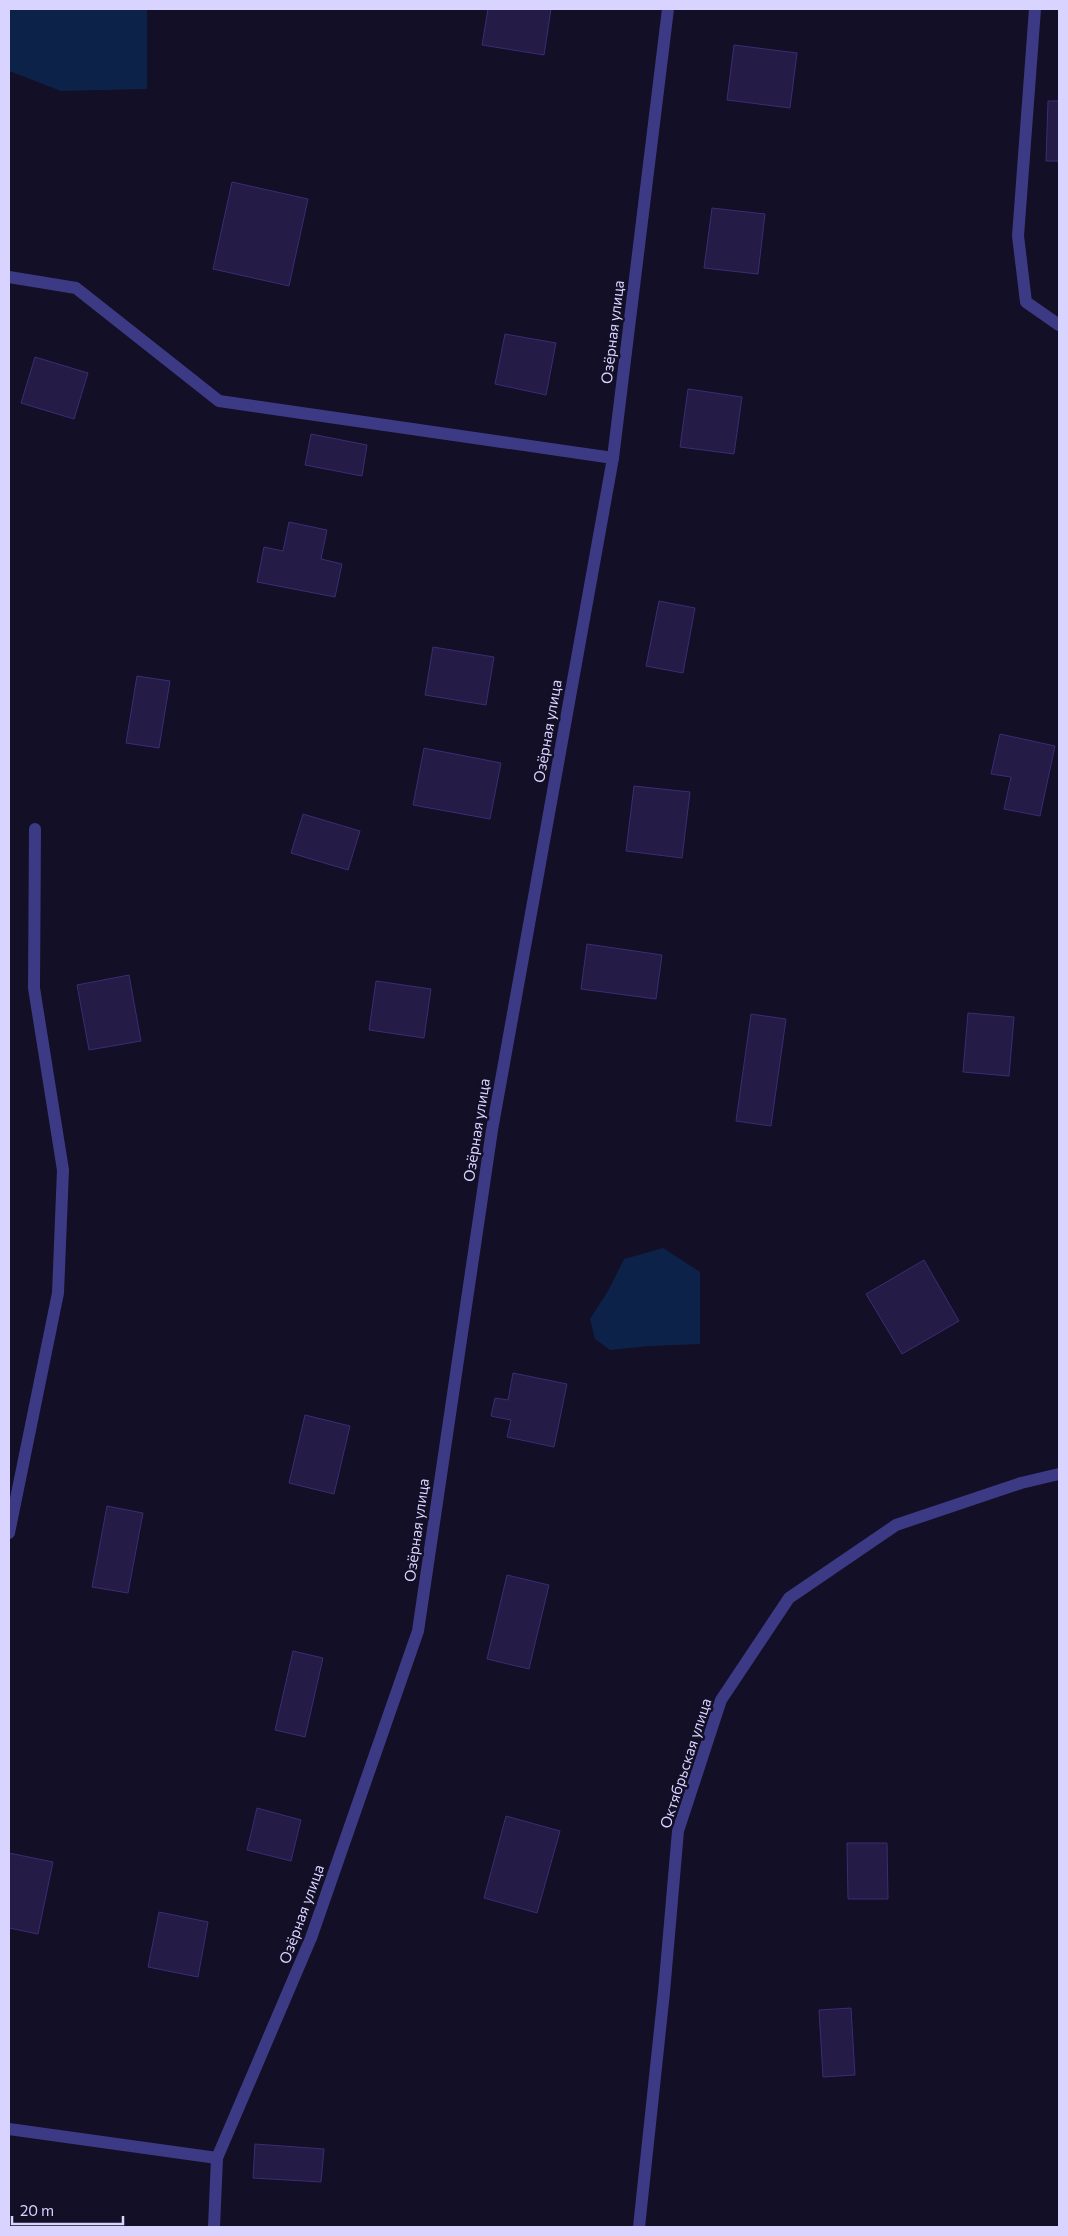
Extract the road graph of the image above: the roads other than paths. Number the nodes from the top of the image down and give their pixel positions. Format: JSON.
{"nodes":[{"id":1,"x":668,"y":9,"type":"edge"},
{"id":2,"x":1035,"y":9,"type":"edge"},
{"id":3,"x":9,"y":278,"type":"edge"},
{"id":4,"x":1059,"y":325,"type":"edge"},
{"id":5,"x":612,"y":458,"type":"junction"},
{"id":6,"x":35,"y":830,"type":"dead end"},
{"id":7,"x":1059,"y":1474,"type":"edge"},
{"id":8,"x":9,"y":1533,"type":"edge"},
{"id":9,"x":9,"y":2129,"type":"edge"},
{"id":10,"x":218,"y":2158,"type":"junction"},
{"id":11,"x":214,"y":2227,"type":"edge"},
{"id":12,"x":639,"y":2227,"type":"edge"}],
"edges":[{"from":1,"to":5,"type":"street","name":"Озёрная улица"},
{"from":2,"to":4,"type":"street"},
{"from":3,"to":5,"type":"street"},
{"from":5,"to":10,"type":"street","name":"Озёрная улица"},
{"from":6,"to":8,"type":"street"},
{"from":7,"to":12,"type":"street","name":"Октябрьская улица"},
{"from":9,"to":10,"type":"street"},
{"from":10,"to":11,"type":"street","name":"Озёрная улица"}]}
